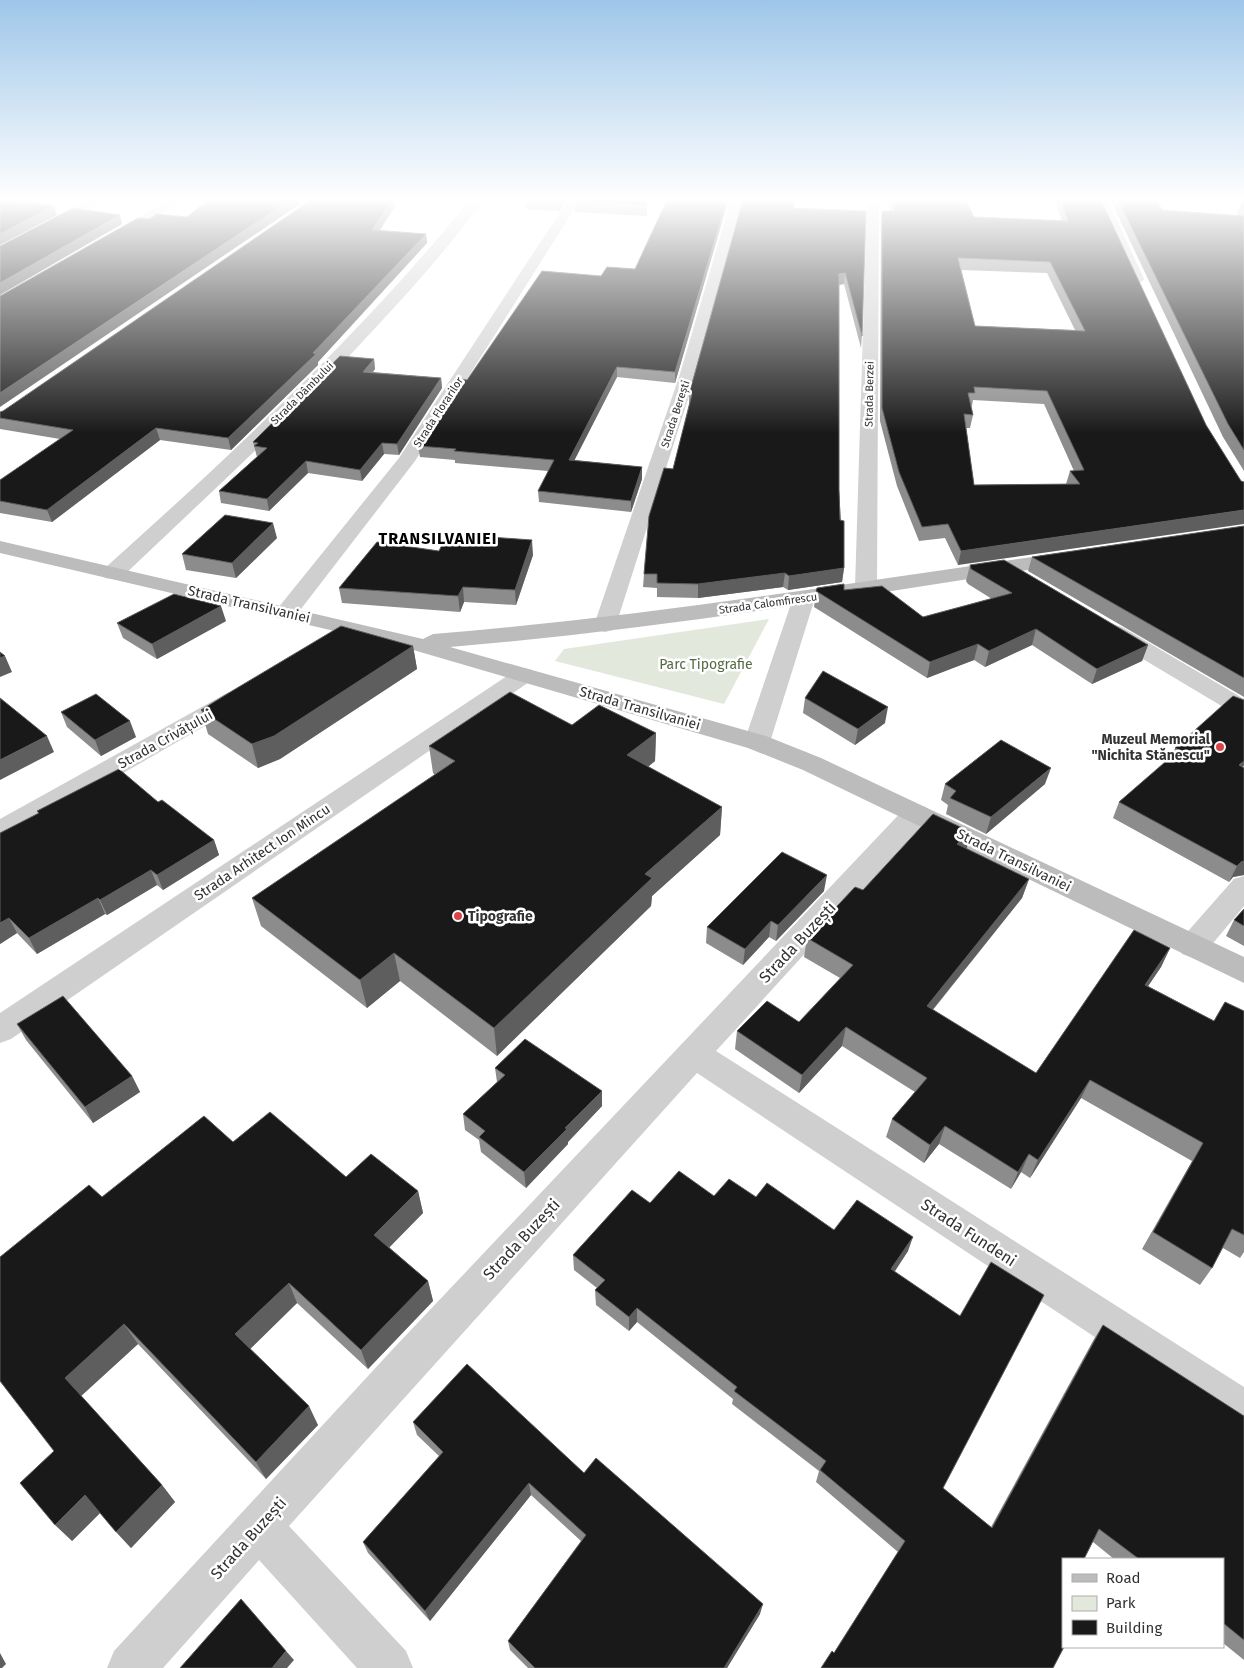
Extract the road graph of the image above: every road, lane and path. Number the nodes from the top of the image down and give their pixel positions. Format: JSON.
{"nodes":[{"id":1,"x":410,"y":278,"type":"edge"},
{"id":2,"x":524,"y":278,"type":"edge"},
{"id":3,"x":715,"y":278,"type":"edge"},
{"id":4,"x":872,"y":278,"type":"edge"},
{"id":5,"x":1137,"y":278,"type":"edge"},
{"id":6,"x":1143,"y":291,"type":"edge"},
{"id":7,"x":3,"y":550,"type":"edge"},
{"id":8,"x":1090,"y":554,"type":"edge"},
{"id":9,"x":1003,"y":567,"type":"junction"},
{"id":10,"x":113,"y":573,"type":"junction"},
{"id":11,"x":1029,"y":582,"type":"edge"},
{"id":12,"x":866,"y":588,"type":"junction"},
{"id":13,"x":804,"y":598,"type":"junction"},
{"id":14,"x":286,"y":613,"type":"junction"},
{"id":15,"x":1098,"y":623,"type":"edge"},
{"id":16,"x":605,"y":625,"type":"junction"},
{"id":17,"x":354,"y":628,"type":"junction"},
{"id":18,"x":409,"y":642,"type":"junction"},
{"id":19,"x":329,"y":644,"type":"edge"},
{"id":20,"x":524,"y":675,"type":"junction"},
{"id":21,"x":252,"y":690,"type":"edge"},
{"id":22,"x":1244,"y":709,"type":"edge"},
{"id":23,"x":757,"y":742,"type":"junction"},
{"id":24,"x":916,"y":814,"type":"junction"},
{"id":25,"x":0,"y":831,"type":"edge"},
{"id":26,"x":1244,"y":886,"type":"edge"},
{"id":27,"x":1194,"y":946,"type":"junction"},
{"id":28,"x":1244,"y":970,"type":"edge"},
{"id":29,"x":0,"y":1030,"type":"edge"},
{"id":30,"x":694,"y":1054,"type":"junction"},
{"id":31,"x":1244,"y":1411,"type":"edge"},
{"id":32,"x":259,"y":1527,"type":"junction"},
{"id":33,"x":131,"y":1668,"type":"edge"},
{"id":34,"x":389,"y":1668,"type":"edge"}],
"edges":[{"from":1,"to":10,"type":"street","name":"Strada Dâmbului"},
{"from":2,"to":14,"type":"street","name":"Strada Florarilor"},
{"from":3,"to":16,"type":"street","name":"Strada Berești"},
{"from":4,"to":12,"type":"street","name":"Strada Berzei"},
{"from":5,"to":6,"type":"street"},
{"from":7,"to":10,"type":"main road","name":"Strada Transilvaniei"},
{"from":8,"to":9,"type":"main road","name":"Strada Calomfirescu"},
{"from":9,"to":11,"type":"street"},
{"from":9,"to":12,"type":"main road","name":"Strada Calomfirescu"},
{"from":10,"to":14,"type":"main road","name":"Strada Transilvaniei"},
{"from":12,"to":13,"type":"main road","name":"Strada Calomfirescu"},
{"from":13,"to":16,"type":"main road","name":"Strada Calomfirescu"},
{"from":13,"to":23,"type":"street"},
{"from":14,"to":17,"type":"main road","name":"Strada Transilvaniei"},
{"from":15,"to":22,"type":"street"},
{"from":16,"to":18,"type":"main road","name":"Strada Calomfirescu"},
{"from":17,"to":18,"type":"main road","name":"Strada Transilvaniei"},
{"from":17,"to":19,"type":"street"},
{"from":18,"to":20,"type":"main road","name":"Strada Transilvaniei"},
{"from":20,"to":23,"type":"main road","name":"Strada Transilvaniei"},
{"from":20,"to":29,"type":"street","name":"Strada Arhitect Ion Mincu"},
{"from":21,"to":25,"type":"street","name":"Strada Crivățului"},
{"from":23,"to":24,"type":"main road","name":"Strada Transilvaniei"},
{"from":24,"to":27,"type":"main road","name":"Strada Transilvaniei"},
{"from":24,"to":30,"type":"street","name":"Strada Buzești"},
{"from":26,"to":27,"type":"street"},
{"from":27,"to":28,"type":"main road","name":"Strada Transilvaniei"},
{"from":30,"to":31,"type":"street","name":"Strada Fundeni"},
{"from":30,"to":32,"type":"street","name":"Strada Buzești"},
{"from":32,"to":33,"type":"street","name":"Strada Buzești"},
{"from":32,"to":34,"type":"street"}]}
